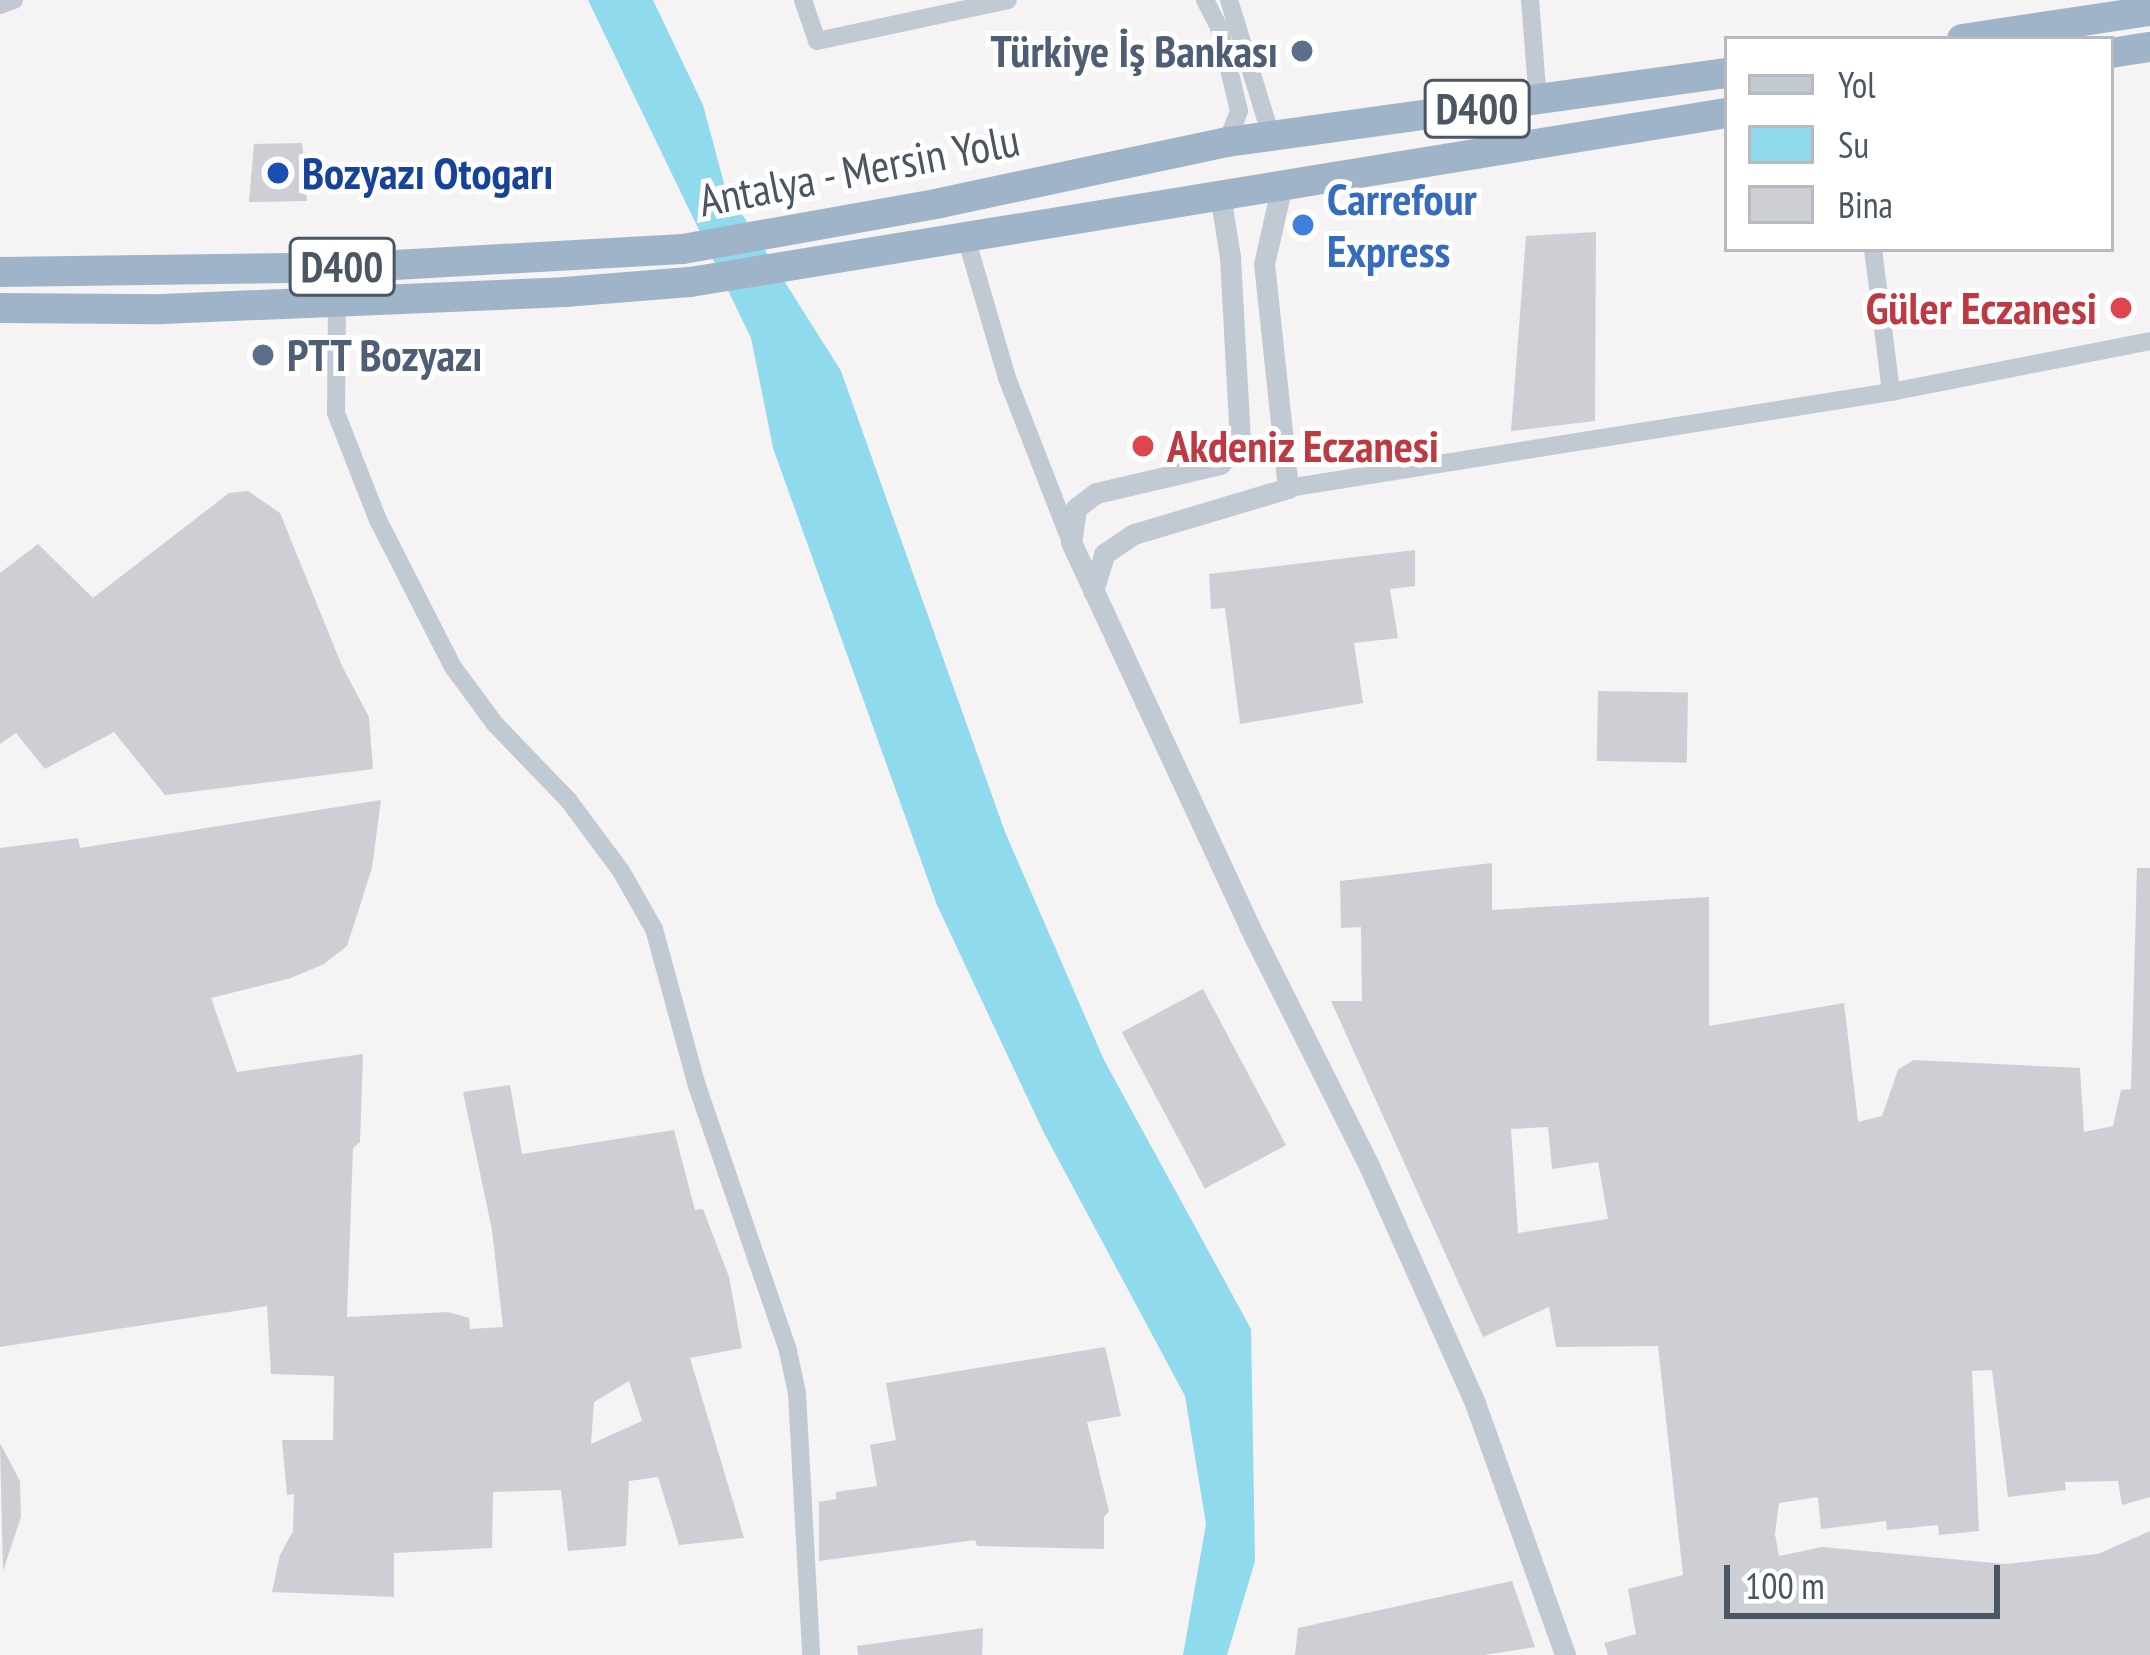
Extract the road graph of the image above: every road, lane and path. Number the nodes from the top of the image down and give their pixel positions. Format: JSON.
{"nodes":[{"id":1,"x":14,"y":0,"type":"edge"},
{"id":2,"x":803,"y":0,"type":"edge"},
{"id":3,"x":1009,"y":0,"type":"edge"},
{"id":4,"x":1204,"y":0,"type":"edge"},
{"id":5,"x":1229,"y":0,"type":"edge"},
{"id":6,"x":1530,"y":0,"type":"edge"},
{"id":7,"x":981,"y":3,"type":"edge"},
{"id":8,"x":0,"y":5,"type":"edge"},
{"id":9,"x":2150,"y":11,"type":"edge"},
{"id":10,"x":1982,"y":36,"type":"edge"},
{"id":11,"x":2150,"y":47,"type":"edge"},
{"id":12,"x":2114,"y":53,"type":"edge"},
{"id":13,"x":1724,"y":74,"type":"edge"},
{"id":14,"x":1538,"y":101,"type":"junction"},
{"id":15,"x":1724,"y":113,"type":"edge"},
{"id":16,"x":1271,"y":136,"type":"junction"},
{"id":17,"x":1227,"y":142,"type":"junction"},
{"id":18,"x":1282,"y":185,"type":"junction"},
{"id":19,"x":1220,"y":194,"type":"junction"},
{"id":20,"x":967,"y":241,"type":"junction"},
{"id":21,"x":1874,"y":252,"type":"edge"},
{"id":22,"x":0,"y":272,"type":"edge"},
{"id":23,"x":338,"y":301,"type":"junction"},
{"id":24,"x":0,"y":308,"type":"edge"},
{"id":25,"x":2150,"y":341,"type":"edge"},
{"id":26,"x":1891,"y":392,"type":"junction"},
{"id":27,"x":1288,"y":488,"type":"junction"},
{"id":28,"x":1071,"y":542,"type":"junction"},
{"id":29,"x":1093,"y":591,"type":"junction"},
{"id":30,"x":811,"y":1655,"type":"edge"},
{"id":31,"x":1565,"y":1655,"type":"edge"}],
"edges":[{"from":1,"to":8,"type":"street"},
{"from":2,"to":7,"type":"street"},
{"from":3,"to":7,"type":"street"},
{"from":4,"to":17,"type":"street"},
{"from":5,"to":16,"type":"street"},
{"from":6,"to":14,"type":"street"},
{"from":9,"to":10,"type":"highway"},
{"from":11,"to":12,"type":"highway"},
{"from":13,"to":14,"type":"highway","name":"Antalya - Mersin Yolu","number":"D400"},
{"from":14,"to":16,"type":"highway","name":"Antalya - Mersin Yolu","number":"D400"},
{"from":15,"to":18,"type":"highway","name":"Antalya - Mersin Yolu","number":"D400"},
{"from":16,"to":17,"type":"highway","name":"Antalya - Mersin Yolu","number":"D400"},
{"from":16,"to":18,"type":"highway"},
{"from":17,"to":19,"type":"highway"},
{"from":17,"to":22,"type":"highway","name":"Antalya - Mersin Yolu","number":"D400"},
{"from":18,"to":19,"type":"highway","name":"Antalya - Mersin Yolu","number":"D400"},
{"from":18,"to":27,"type":"street"},
{"from":19,"to":20,"type":"highway","name":"Antalya - Mersin Yolu","number":"D400"},
{"from":19,"to":28,"type":"street"},
{"from":20,"to":23,"type":"highway","name":"Antalya - Mersin Yolu","number":"D400"},
{"from":20,"to":28,"type":"street"},
{"from":21,"to":26,"type":"street"},
{"from":23,"to":24,"type":"highway","name":"Antalya - Mersin Yolu","number":"D400"},
{"from":23,"to":30,"type":"street"},
{"from":25,"to":26,"type":"street"},
{"from":26,"to":27,"type":"street"},
{"from":27,"to":29,"type":"street"},
{"from":28,"to":29,"type":"street"},
{"from":29,"to":31,"type":"street"}]}
